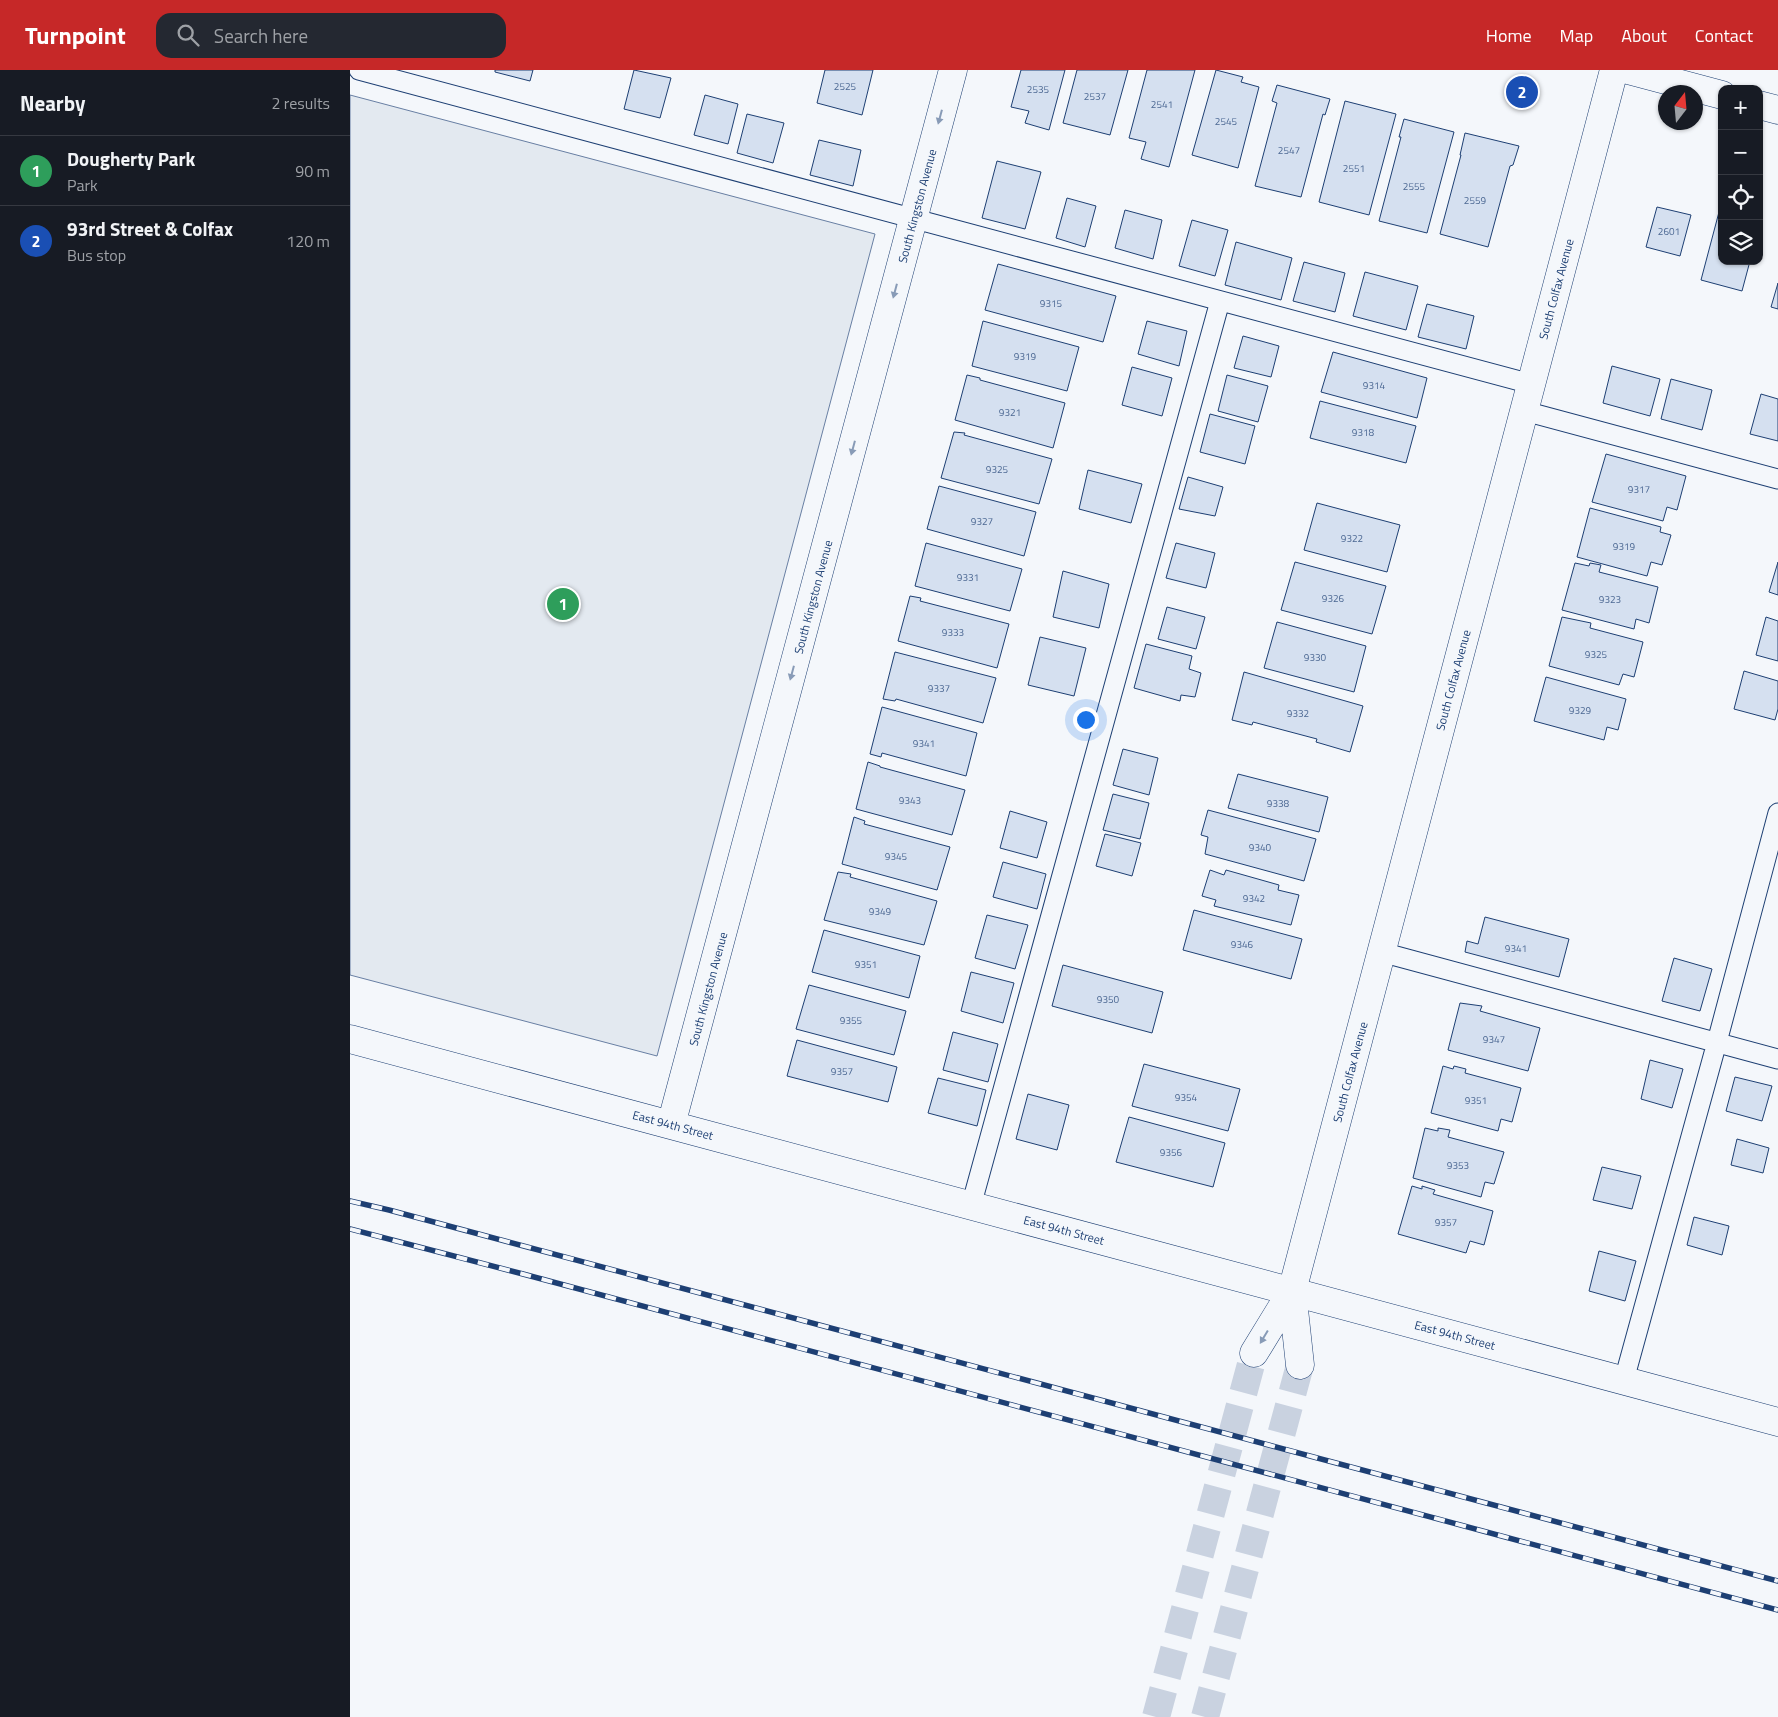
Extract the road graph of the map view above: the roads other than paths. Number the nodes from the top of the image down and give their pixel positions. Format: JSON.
{"nodes":[{"id":1,"x":360,"y":70,"type":"edge"},
{"id":2,"x":953,"y":70,"type":"edge"},
{"id":3,"x":1614,"y":70,"type":"edge"},
{"id":4,"x":1628,"y":70,"type":"edge"},
{"id":5,"x":1718,"y":94,"type":"edge"},
{"id":6,"x":1763,"y":106,"type":"edge"},
{"id":7,"x":1778,"y":110,"type":"edge"},
{"id":8,"x":914,"y":219,"type":"junction"},
{"id":9,"x":1220,"y":300,"type":"junction"},
{"id":10,"x":1531,"y":384,"type":"junction"},
{"id":11,"x":1524,"y":411,"type":"junction"},
{"id":12,"x":1778,"y":479,"type":"edge"},
{"id":13,"x":1778,"y":813,"type":"edge"},
{"id":14,"x":1381,"y":952,"type":"junction"},
{"id":15,"x":350,"y":1038,"type":"edge"},
{"id":16,"x":1717,"y":1042,"type":"junction"},
{"id":17,"x":1778,"y":1059,"type":"edge"},
{"id":18,"x":671,"y":1124,"type":"junction"},
{"id":19,"x":971,"y":1206,"type":"junction"},
{"id":20,"x":1292,"y":1291,"type":"junction"},
{"id":21,"x":1254,"y":1353,"type":"tunnel mouth"},
{"id":22,"x":1300,"y":1365,"type":"tunnel mouth"},
{"id":23,"x":1624,"y":1380,"type":"junction"},
{"id":24,"x":1778,"y":1422,"type":"edge"}],
"edges":[{"from":1,"to":8,"type":"lane"},
{"from":2,"to":8,"type":"street","name":"South Kingston Avenue","one_way":true},
{"from":3,"to":10,"type":"street","name":"South Colfax Avenue"},
{"from":4,"to":5,"type":"street"},
{"from":6,"to":7,"type":"street"},
{"from":8,"to":9,"type":"lane"},
{"from":8,"to":18,"type":"street","name":"South Kingston Avenue","one_way":true},
{"from":9,"to":10,"type":"lane"},
{"from":9,"to":19,"type":"lane"},
{"from":10,"to":11,"type":"street","name":"South Colfax Avenue"},
{"from":11,"to":12,"type":"lane"},
{"from":11,"to":14,"type":"street","name":"South Colfax Avenue"},
{"from":13,"to":16,"type":"lane"},
{"from":14,"to":16,"type":"lane"},
{"from":14,"to":20,"type":"street","name":"South Colfax Avenue"},
{"from":15,"to":18,"type":"street","name":"East 94th Street"},
{"from":16,"to":17,"type":"lane"},
{"from":16,"to":23,"type":"lane"},
{"from":18,"to":19,"type":"street","name":"East 94th Street"},
{"from":19,"to":20,"type":"street","name":"East 94th Street"},
{"from":20,"to":21,"type":"street","name":"South Colfax Avenue","one_way":true},
{"from":20,"to":22,"type":"street","name":"South Colfax Avenue"},
{"from":20,"to":23,"type":"street","name":"East 94th Street"},
{"from":23,"to":24,"type":"street","name":"East 94th Street"}]}
